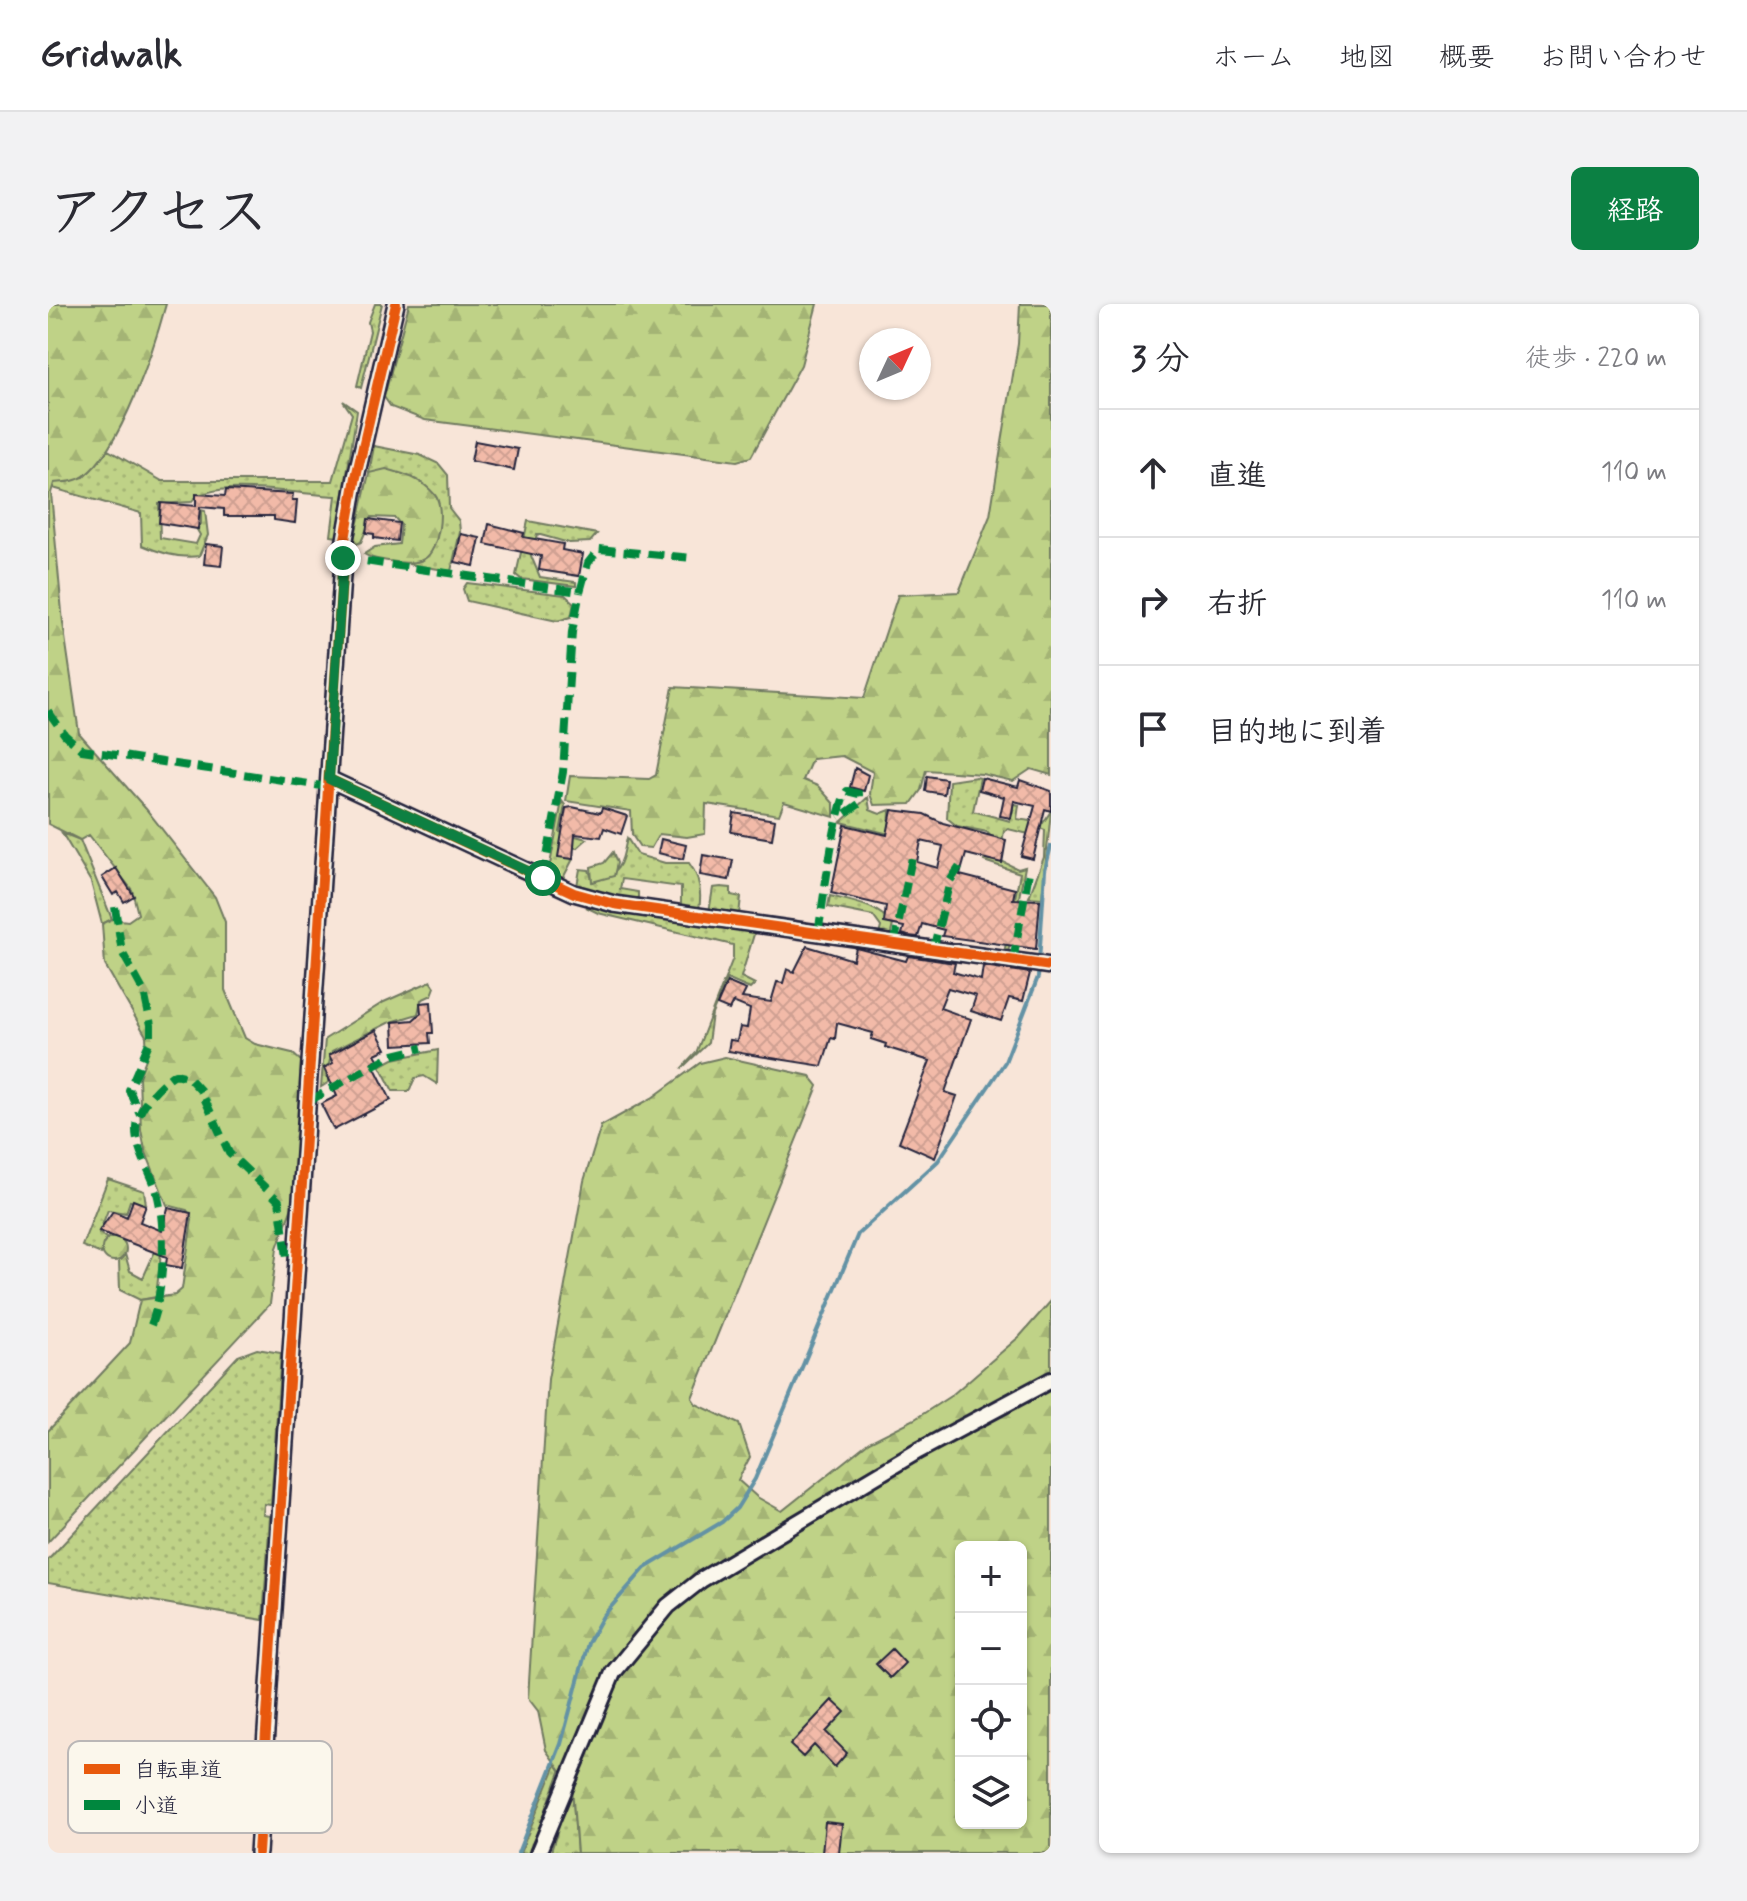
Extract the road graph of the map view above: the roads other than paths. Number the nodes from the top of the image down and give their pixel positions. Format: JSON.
{"nodes":[{"id":1,"x":396,"y":304,"type":"edge"},
{"id":2,"x":329,"y":779,"type":"junction"},
{"id":3,"x":1051,"y":966,"type":"edge"},
{"id":4,"x":1051,"y":1380,"type":"edge"},
{"id":5,"x":265,"y":1741,"type":"edge"},
{"id":6,"x":259,"y":1833,"type":"edge"},
{"id":7,"x":258,"y":1853,"type":"edge"},
{"id":8,"x":538,"y":1853,"type":"edge"}],
"edges":[{"from":1,"to":2,"type":"street"},
{"from":2,"to":3,"type":"street"},
{"from":2,"to":5,"type":"street"},
{"from":4,"to":8,"type":"street"},
{"from":6,"to":7,"type":"street"}]}
